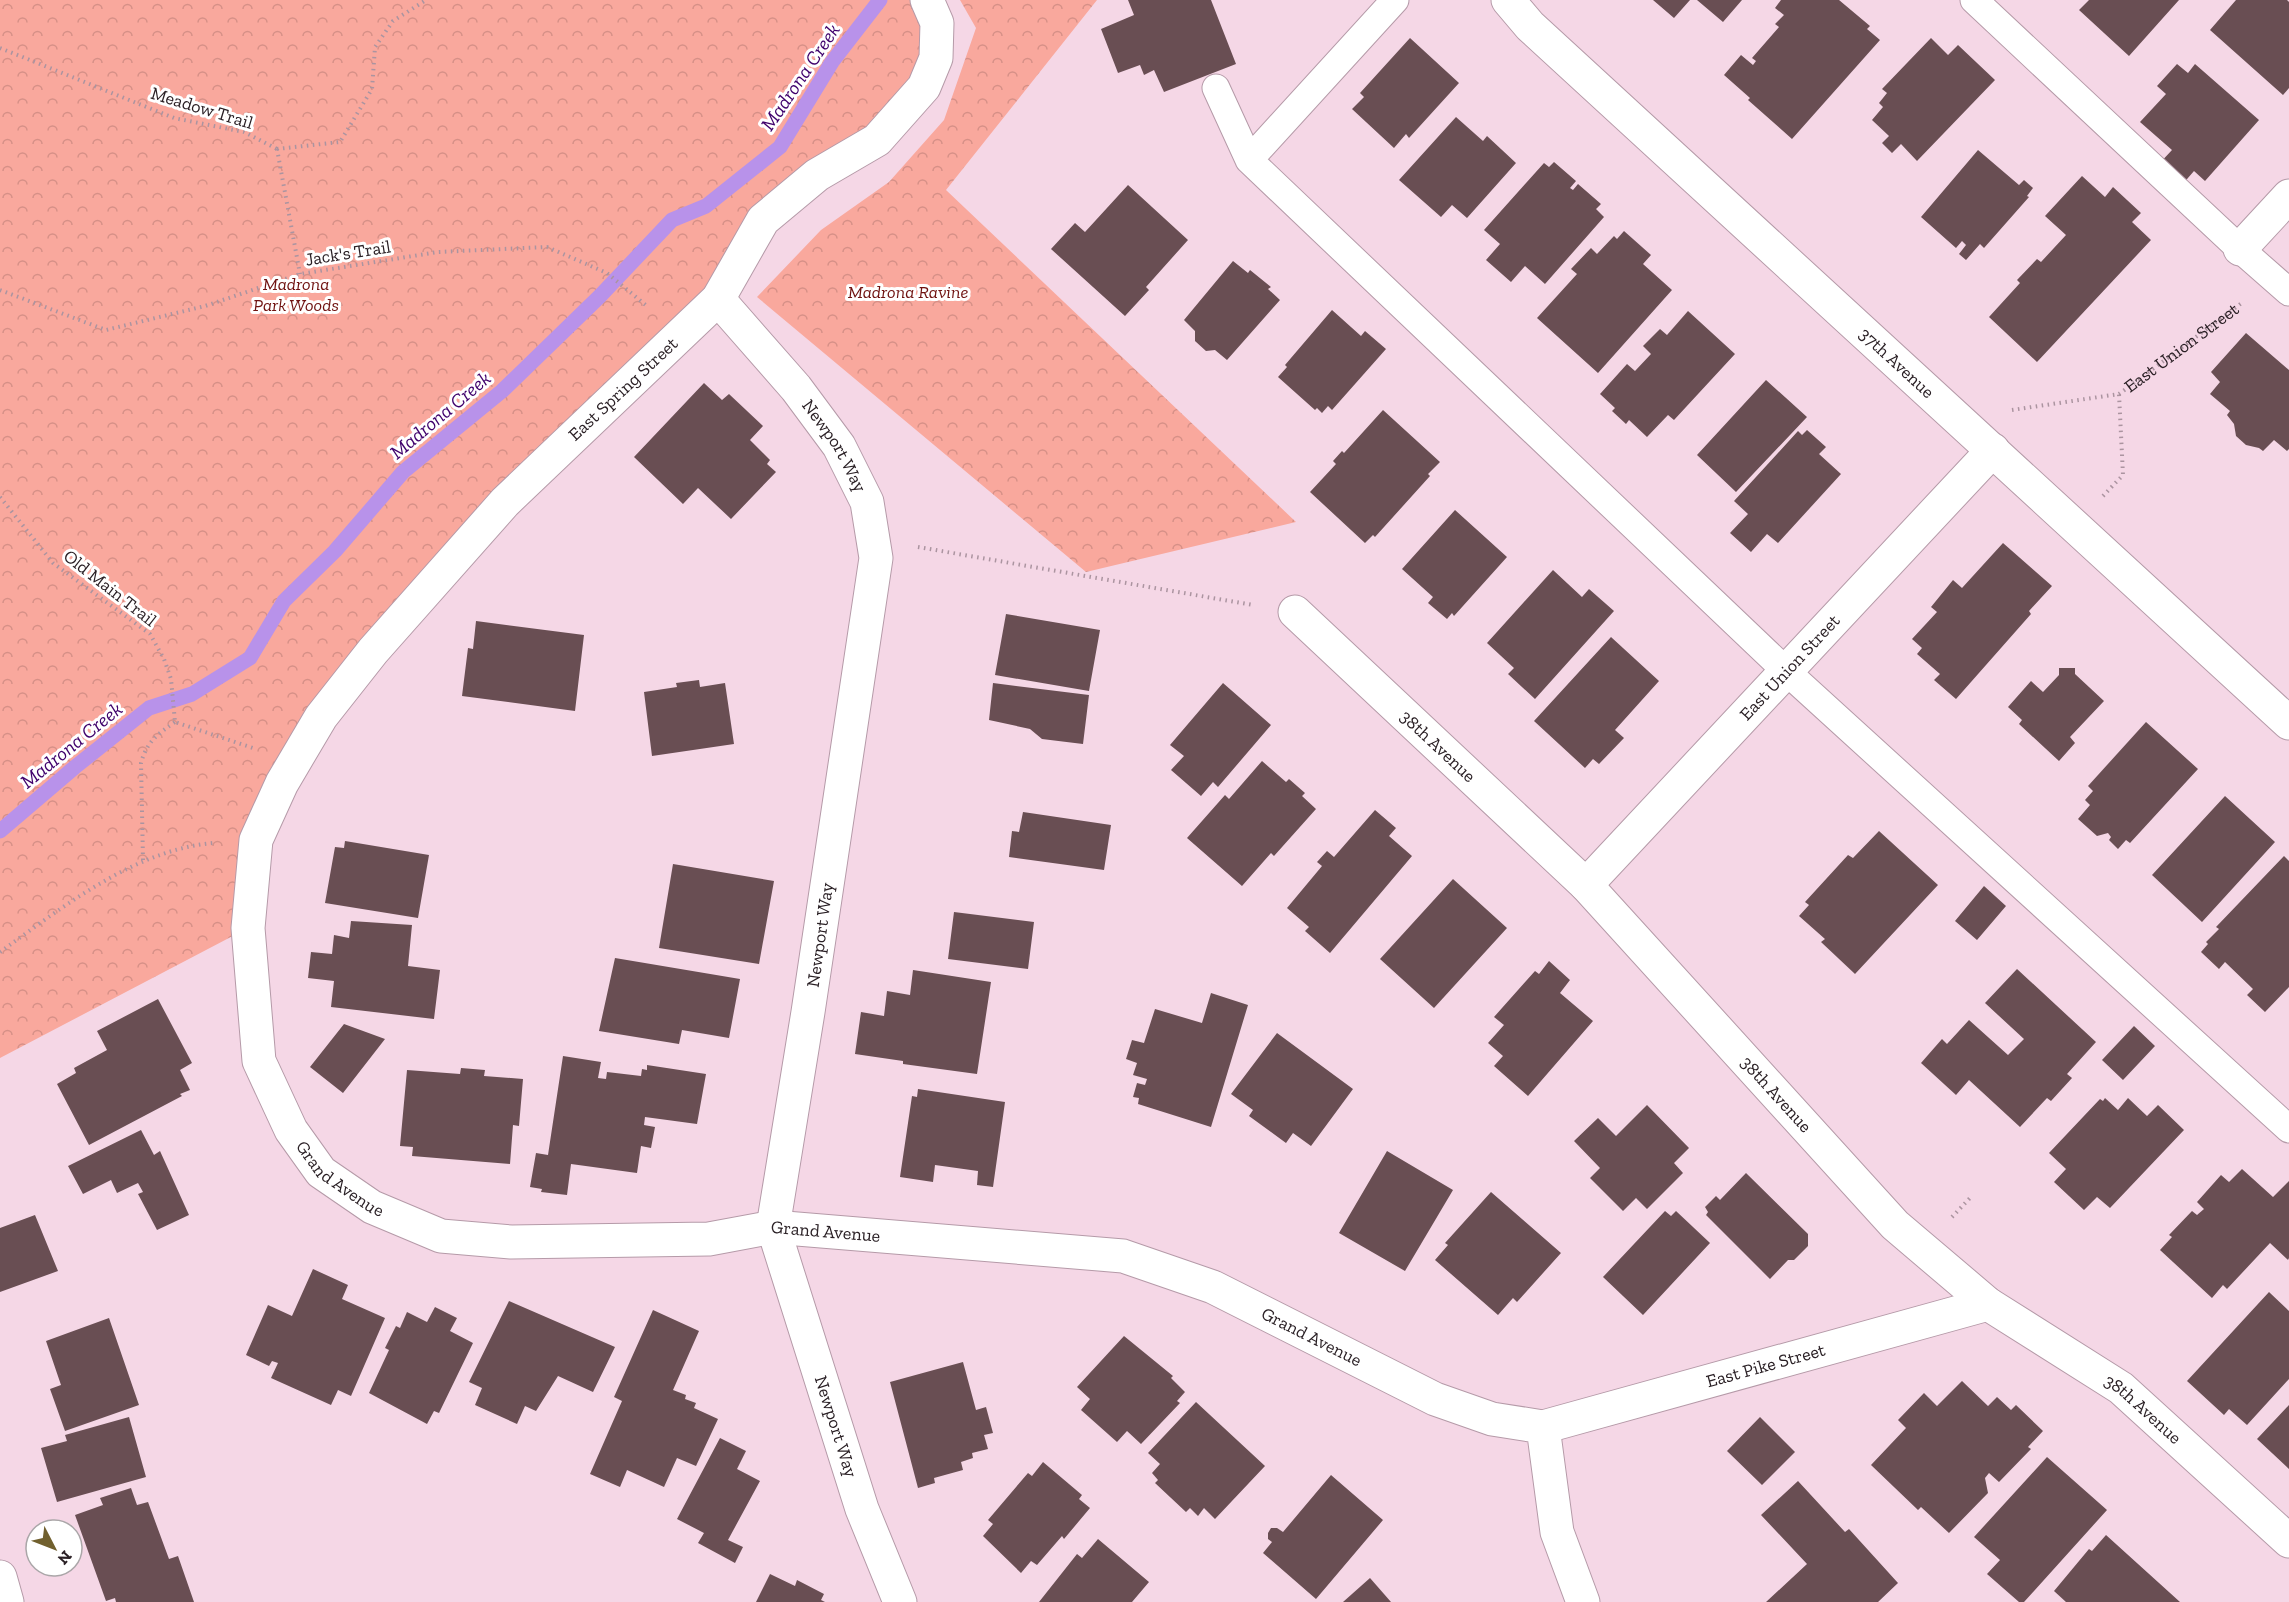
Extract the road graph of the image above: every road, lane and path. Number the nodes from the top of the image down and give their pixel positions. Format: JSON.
{"nodes":[{"id":1,"x":426,"y":0,"type":"edge"},
{"id":2,"x":927,"y":0,"type":"edge"},
{"id":3,"x":1395,"y":0,"type":"edge"},
{"id":4,"x":1508,"y":0,"type":"edge"},
{"id":5,"x":1974,"y":0,"type":"edge"},
{"id":6,"x":0,"y":48,"type":"edge"},
{"id":7,"x":1216,"y":88,"type":"dead end"},
{"id":8,"x":277,"y":149,"type":"junction"},
{"id":9,"x":1249,"y":160,"type":"junction"},
{"id":10,"x":2289,"y":196,"type":"edge"},
{"id":11,"x":2240,"y":249,"type":"junction"},
{"id":12,"x":300,"y":274,"type":"junction"},
{"id":13,"x":0,"y":290,"type":"edge"},
{"id":14,"x":2289,"y":292,"type":"edge"},
{"id":15,"x":718,"y":299,"type":"junction"},
{"id":16,"x":2244,"y":302,"type":"dead end"},
{"id":17,"x":650,"y":309,"type":"dead end"},
{"id":18,"x":2119,"y":394,"type":"junction"},
{"id":19,"x":2002,"y":412,"type":"dead end"},
{"id":20,"x":1993,"y":450,"type":"junction"},
{"id":21,"x":0,"y":497,"type":"edge"},
{"id":22,"x":2102,"y":497,"type":"dead end"},
{"id":23,"x":920,"y":547,"type":"dead end"},
{"id":24,"x":1263,"y":606,"type":"dead end"},
{"id":25,"x":1295,"y":612,"type":"dead end"},
{"id":26,"x":1786,"y":672,"type":"junction"},
{"id":27,"x":176,"y":722,"type":"junction"},
{"id":28,"x":2289,"y":723,"type":"edge"},
{"id":29,"x":262,"y":751,"type":"dead end"},
{"id":30,"x":282,"y":783,"type":"joint"},
{"id":31,"x":214,"y":843,"type":"dead end"},
{"id":32,"x":143,"y":860,"type":"junction"},
{"id":33,"x":1586,"y":885,"type":"junction"},
{"id":34,"x":0,"y":952,"type":"edge"},
{"id":35,"x":2289,"y":1129,"type":"edge"},
{"id":36,"x":1970,"y":1198,"type":"dead end"},
{"id":37,"x":1947,"y":1222,"type":"dead end"},
{"id":38,"x":773,"y":1227,"type":"junction"},
{"id":39,"x":1989,"y":1304,"type":"junction"},
{"id":40,"x":1543,"y":1427,"type":"junction"},
{"id":41,"x":2289,"y":1541,"type":"edge"},
{"id":42,"x":0,"y":1576,"type":"edge"},
{"id":43,"x":7,"y":1602,"type":"edge"},
{"id":44,"x":900,"y":1602,"type":"edge"},
{"id":45,"x":1583,"y":1602,"type":"edge"}],
"edges":[{"from":1,"to":8,"type":"path"},
{"from":2,"to":15,"type":"street","name":"East Spring Street"},
{"from":3,"to":9,"type":"lane"},
{"from":4,"to":20,"type":"street","name":"37th Avenue"},
{"from":5,"to":11,"type":"lane"},
{"from":6,"to":8,"type":"path","name":"Meadow Trail"},
{"from":7,"to":9,"type":"lane"},
{"from":8,"to":12,"type":"path"},
{"from":9,"to":26,"type":"lane"},
{"from":10,"to":11,"type":"street"},
{"from":11,"to":14,"type":"lane"},
{"from":12,"to":13,"type":"path","name":"Jack's Trail"},
{"from":12,"to":17,"type":"path","name":"Jack's Trail"},
{"from":15,"to":30,"type":"street","name":"East Spring Street"},
{"from":15,"to":38,"type":"street","name":"Newport Way"},
{"from":16,"to":18,"type":"path","name":"East Union Street"},
{"from":18,"to":19,"type":"path","name":"East Union Street"},
{"from":18,"to":22,"type":"path"},
{"from":20,"to":26,"type":"street","name":"East Union Street"},
{"from":20,"to":28,"type":"street","name":"37th Avenue"},
{"from":21,"to":27,"type":"path","name":"Old Main Trail"},
{"from":23,"to":24,"type":"path"},
{"from":25,"to":33,"type":"street","name":"38th Avenue"},
{"from":26,"to":33,"type":"street","name":"East Union Street"},
{"from":26,"to":35,"type":"lane"},
{"from":27,"to":29,"type":"path"},
{"from":27,"to":32,"type":"path"},
{"from":30,"to":38,"type":"street","name":"Grand Avenue"},
{"from":31,"to":32,"type":"path"},
{"from":32,"to":34,"type":"path"},
{"from":33,"to":39,"type":"street","name":"38th Avenue"},
{"from":36,"to":37,"type":"path"},
{"from":38,"to":40,"type":"street","name":"Grand Avenue"},
{"from":38,"to":44,"type":"street","name":"Newport Way"},
{"from":39,"to":40,"type":"street","name":"East Pike Street"},
{"from":39,"to":41,"type":"street","name":"38th Avenue"},
{"from":40,"to":45,"type":"street"},
{"from":42,"to":43,"type":"street"}]}
